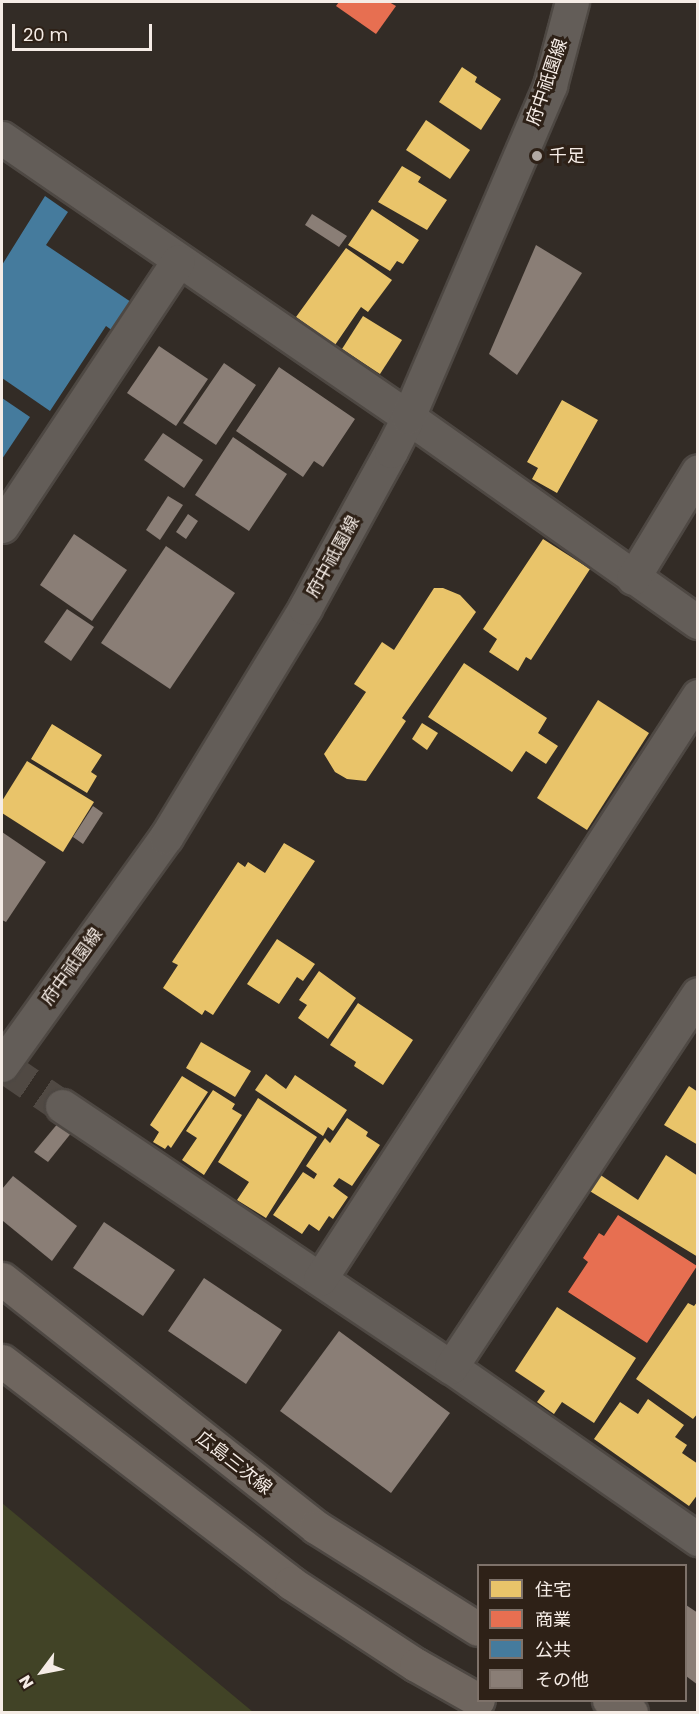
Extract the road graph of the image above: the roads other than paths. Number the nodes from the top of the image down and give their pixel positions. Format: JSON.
{"nodes":[{"id":1,"x":572,"y":2,"type":"edge"},
{"id":2,"x":2,"y":138,"type":"edge"},
{"id":3,"x":178,"y":261,"type":"junction"},
{"id":4,"x":408,"y":417,"type":"junction"},
{"id":5,"x":698,"y":471,"type":"edge"},
{"id":6,"x":2,"y":526,"type":"edge"},
{"id":7,"x":633,"y":578,"type":"junction"},
{"id":8,"x":698,"y":622,"type":"edge"},
{"id":9,"x":698,"y":696,"type":"edge"},
{"id":10,"x":698,"y":994,"type":"edge"},
{"id":11,"x":2,"y":1065,"type":"edge"},
{"id":12,"x":62,"y":1106,"type":"tunnel mouth"},
{"id":13,"x":2,"y":1279,"type":"edge"},
{"id":14,"x":320,"y":1279,"type":"junction"},
{"id":15,"x":2,"y":1361,"type":"edge"},
{"id":16,"x":451,"y":1367,"type":"junction"},
{"id":17,"x":698,"y":1539,"type":"edge"},
{"id":18,"x":477,"y":1628,"type":"edge"},
{"id":19,"x":477,"y":1699,"type":"edge"},
{"id":20,"x":482,"y":1702,"type":"edge"},
{"id":21,"x":611,"y":1702,"type":"edge"},
{"id":22,"x":500,"y":1713,"type":"edge"},
{"id":23,"x":631,"y":1713,"type":"edge"}],
"edges":[{"from":1,"to":4,"type":"street","name":"府中祇園線"},
{"from":2,"to":3,"type":"street"},
{"from":3,"to":4,"type":"street"},
{"from":3,"to":6,"type":"street"},
{"from":4,"to":7,"type":"street"},
{"from":4,"to":11,"type":"street","name":"府中祇園線"},
{"from":5,"to":7,"type":"street"},
{"from":7,"to":8,"type":"street"},
{"from":9,"to":14,"type":"street"},
{"from":10,"to":16,"type":"street"},
{"from":12,"to":14,"type":"street"},
{"from":13,"to":18,"type":"main road","name":"広島三次線"},
{"from":14,"to":16,"type":"street"},
{"from":15,"to":19,"type":"main road"},
{"from":16,"to":17,"type":"street"},
{"from":20,"to":22,"type":"main road"},
{"from":21,"to":23,"type":"main road"}]}
